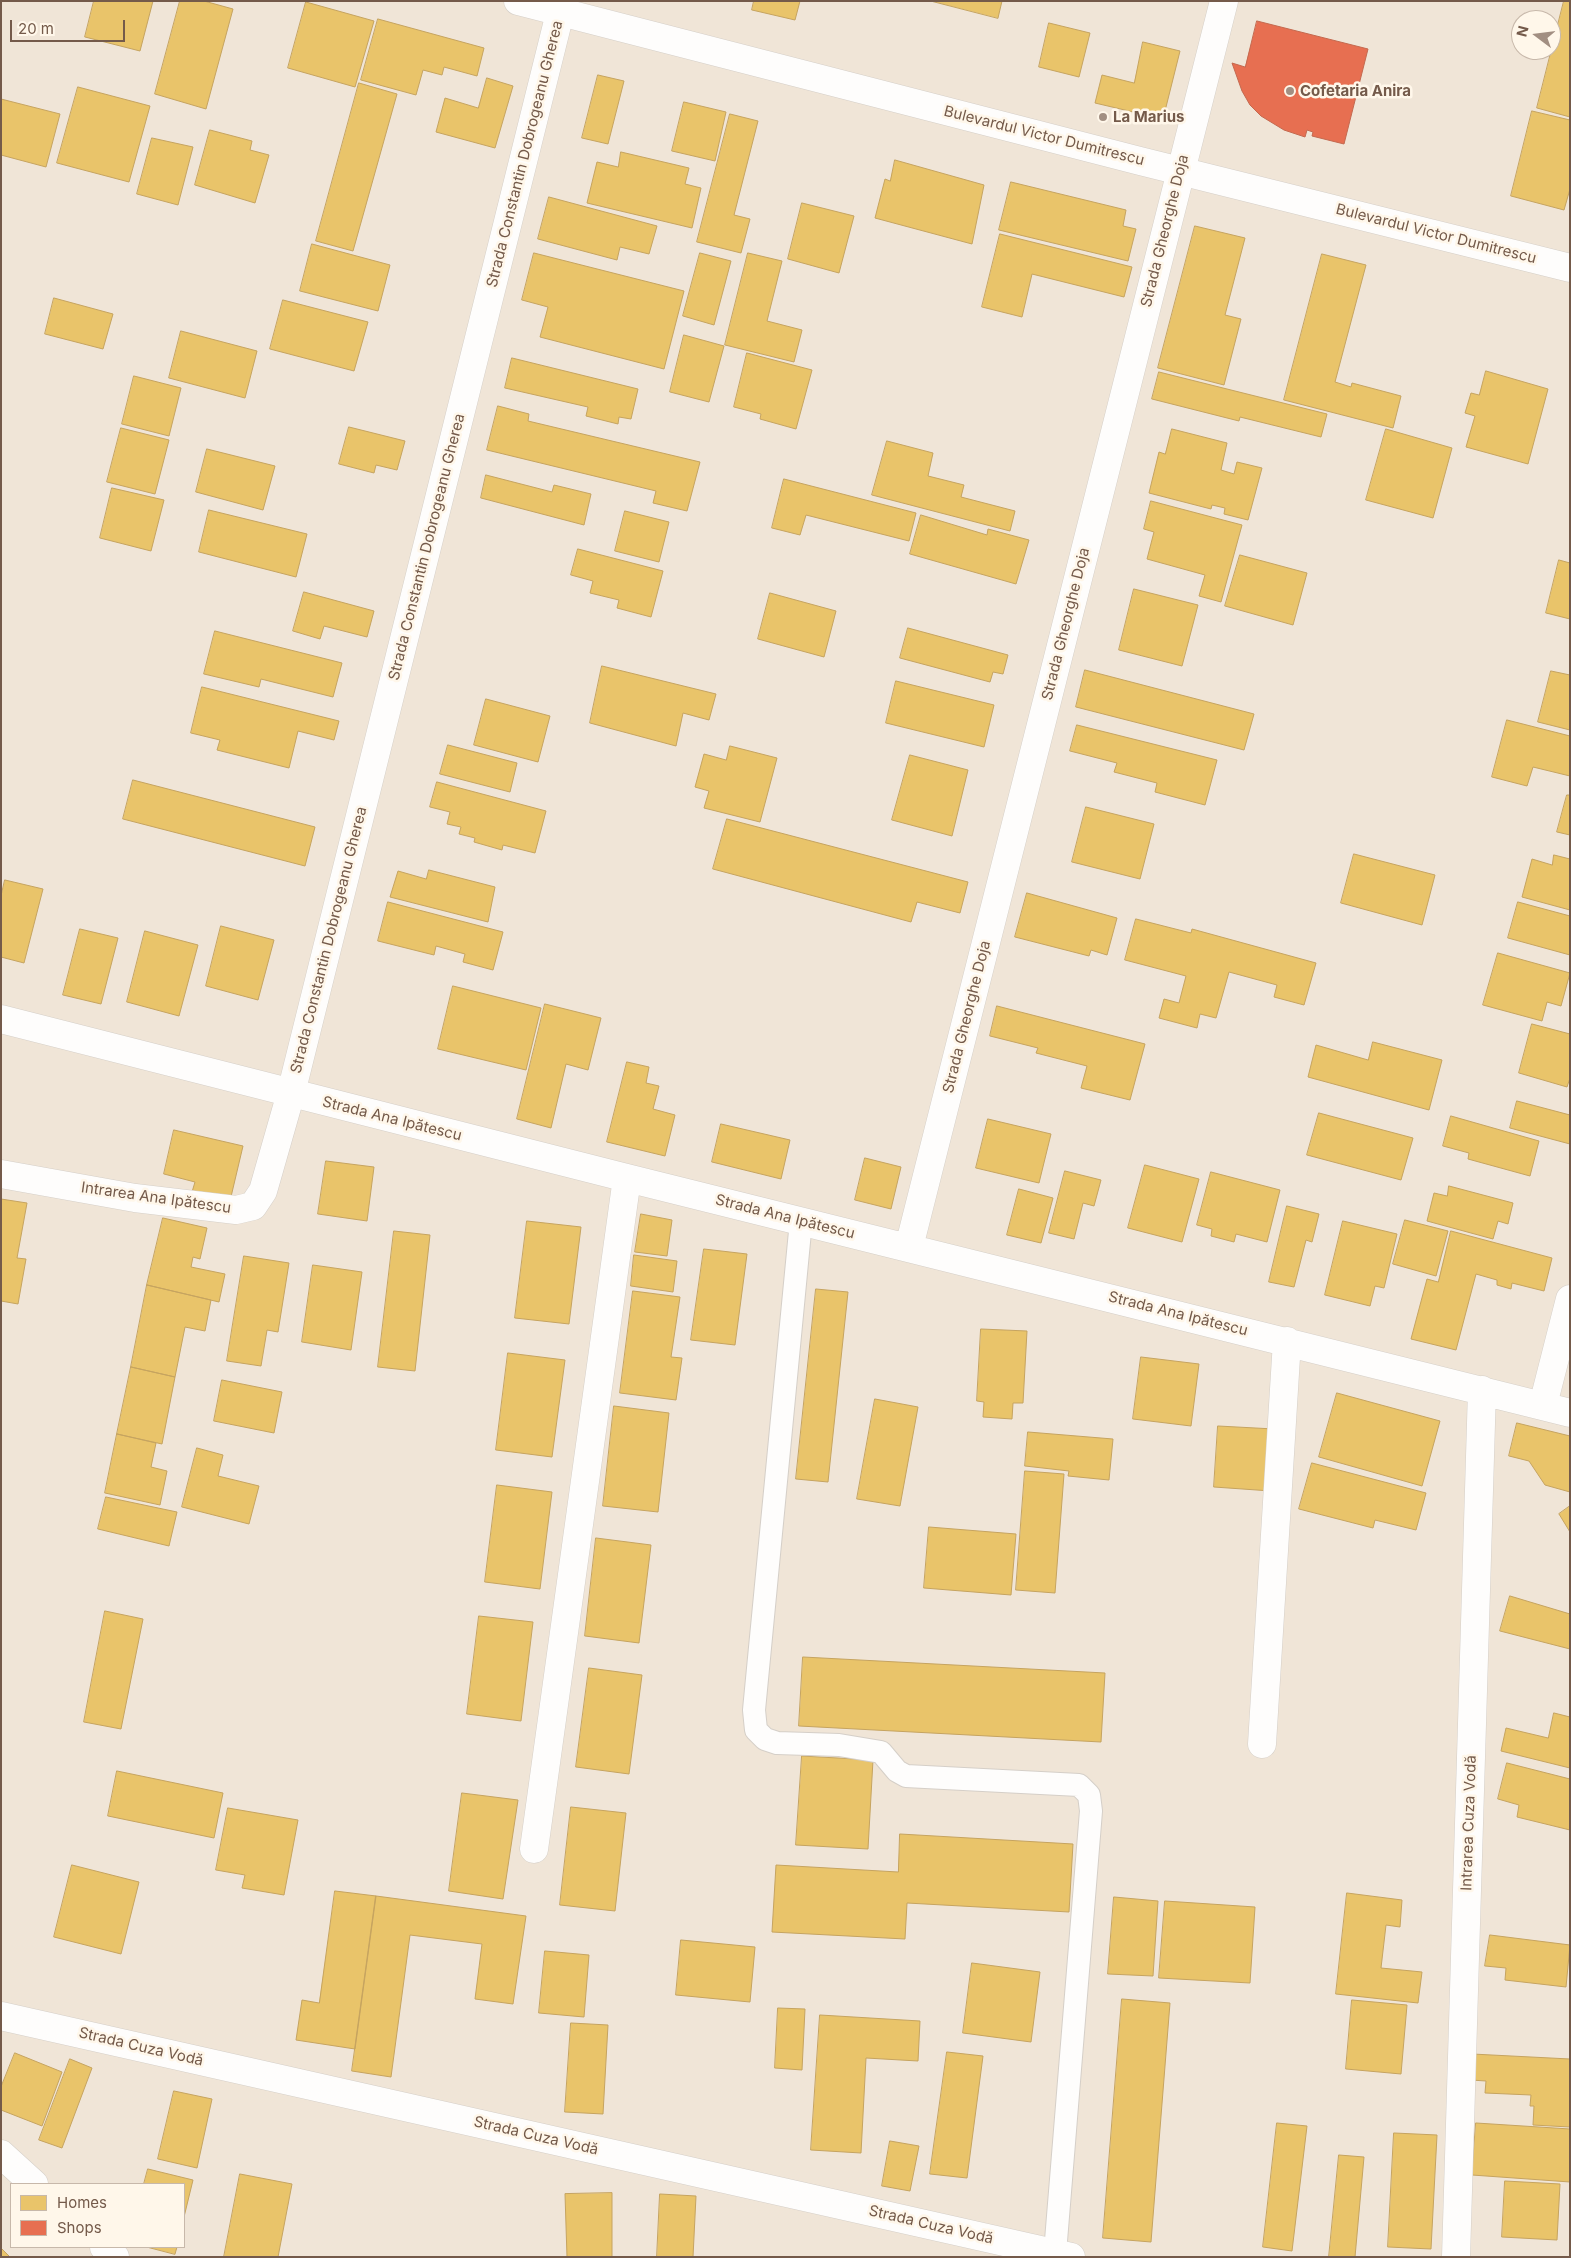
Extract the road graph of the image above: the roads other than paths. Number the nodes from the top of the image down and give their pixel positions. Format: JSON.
{"nodes":[{"id":1,"x":518,"y":1,"type":"edge"},
{"id":2,"x":1224,"y":1,"type":"edge"},
{"id":3,"x":562,"y":7,"type":"edge"},
{"id":4,"x":1180,"y":171,"type":"junction"},
{"id":5,"x":1570,"y":268,"type":"edge"},
{"id":6,"x":1,"y":1019,"type":"edge"},
{"id":7,"x":291,"y":1093,"type":"junction"},
{"id":8,"x":1,"y":1174,"type":"edge"},
{"id":9,"x":626,"y":1178,"type":"junction"},
{"id":10,"x":801,"y":1222,"type":"junction"},
{"id":11,"x":908,"y":1247,"type":"junction"},
{"id":12,"x":1570,"y":1299,"type":"edge"},
{"id":13,"x":1287,"y":1341,"type":"junction"},
{"id":14,"x":1482,"y":1390,"type":"junction"},
{"id":15,"x":1543,"y":1406,"type":"junction"},
{"id":16,"x":1570,"y":1412,"type":"edge"},
{"id":17,"x":1262,"y":1744,"type":"dead end"},
{"id":18,"x":534,"y":1849,"type":"dead end"},
{"id":19,"x":1,"y":2016,"type":"edge"},
{"id":20,"x":1,"y":2154,"type":"edge"},
{"id":21,"x":33,"y":2183,"type":"edge"},
{"id":22,"x":105,"y":2248,"type":"edge"},
{"id":23,"x":1063,"y":2255,"type":"edge"},
{"id":24,"x":115,"y":2257,"type":"edge"},
{"id":25,"x":1456,"y":2257,"type":"edge"}],
"edges":[{"from":1,"to":3,"type":"street","name":"Bulevardul Victor Dumitrescu"},
{"from":2,"to":4,"type":"street","name":"Strada Gheorghe Doja"},
{"from":3,"to":4,"type":"street","name":"Bulevardul Victor Dumitrescu"},
{"from":3,"to":7,"type":"street","name":"Strada Constantin Dobrogeanu Gherea"},
{"from":4,"to":5,"type":"street","name":"Bulevardul Victor Dumitrescu"},
{"from":4,"to":11,"type":"street","name":"Strada Gheorghe Doja"},
{"from":6,"to":7,"type":"street","name":"Strada Ana Ipătescu"},
{"from":7,"to":8,"type":"street","name":"Intrarea Ana Ipătescu"},
{"from":7,"to":9,"type":"street","name":"Strada Ana Ipătescu"},
{"from":9,"to":10,"type":"street","name":"Strada Ana Ipătescu"},
{"from":9,"to":18,"type":"street"},
{"from":10,"to":11,"type":"street","name":"Strada Ana Ipătescu"},
{"from":10,"to":23,"type":"lane"},
{"from":11,"to":13,"type":"street","name":"Strada Ana Ipătescu"},
{"from":12,"to":15,"type":"street"},
{"from":13,"to":14,"type":"street","name":"Strada Ana Ipătescu"},
{"from":13,"to":17,"type":"street"},
{"from":14,"to":15,"type":"street","name":"Strada Ana Ipătescu"},
{"from":14,"to":25,"type":"street","name":"Intrarea Cuza Vodă"},
{"from":15,"to":16,"type":"street","name":"Strada Ana Ipătescu"},
{"from":19,"to":23,"type":"street","name":"Strada Cuza Vodă"},
{"from":20,"to":21,"type":"street"},
{"from":22,"to":24,"type":"street"}]}
